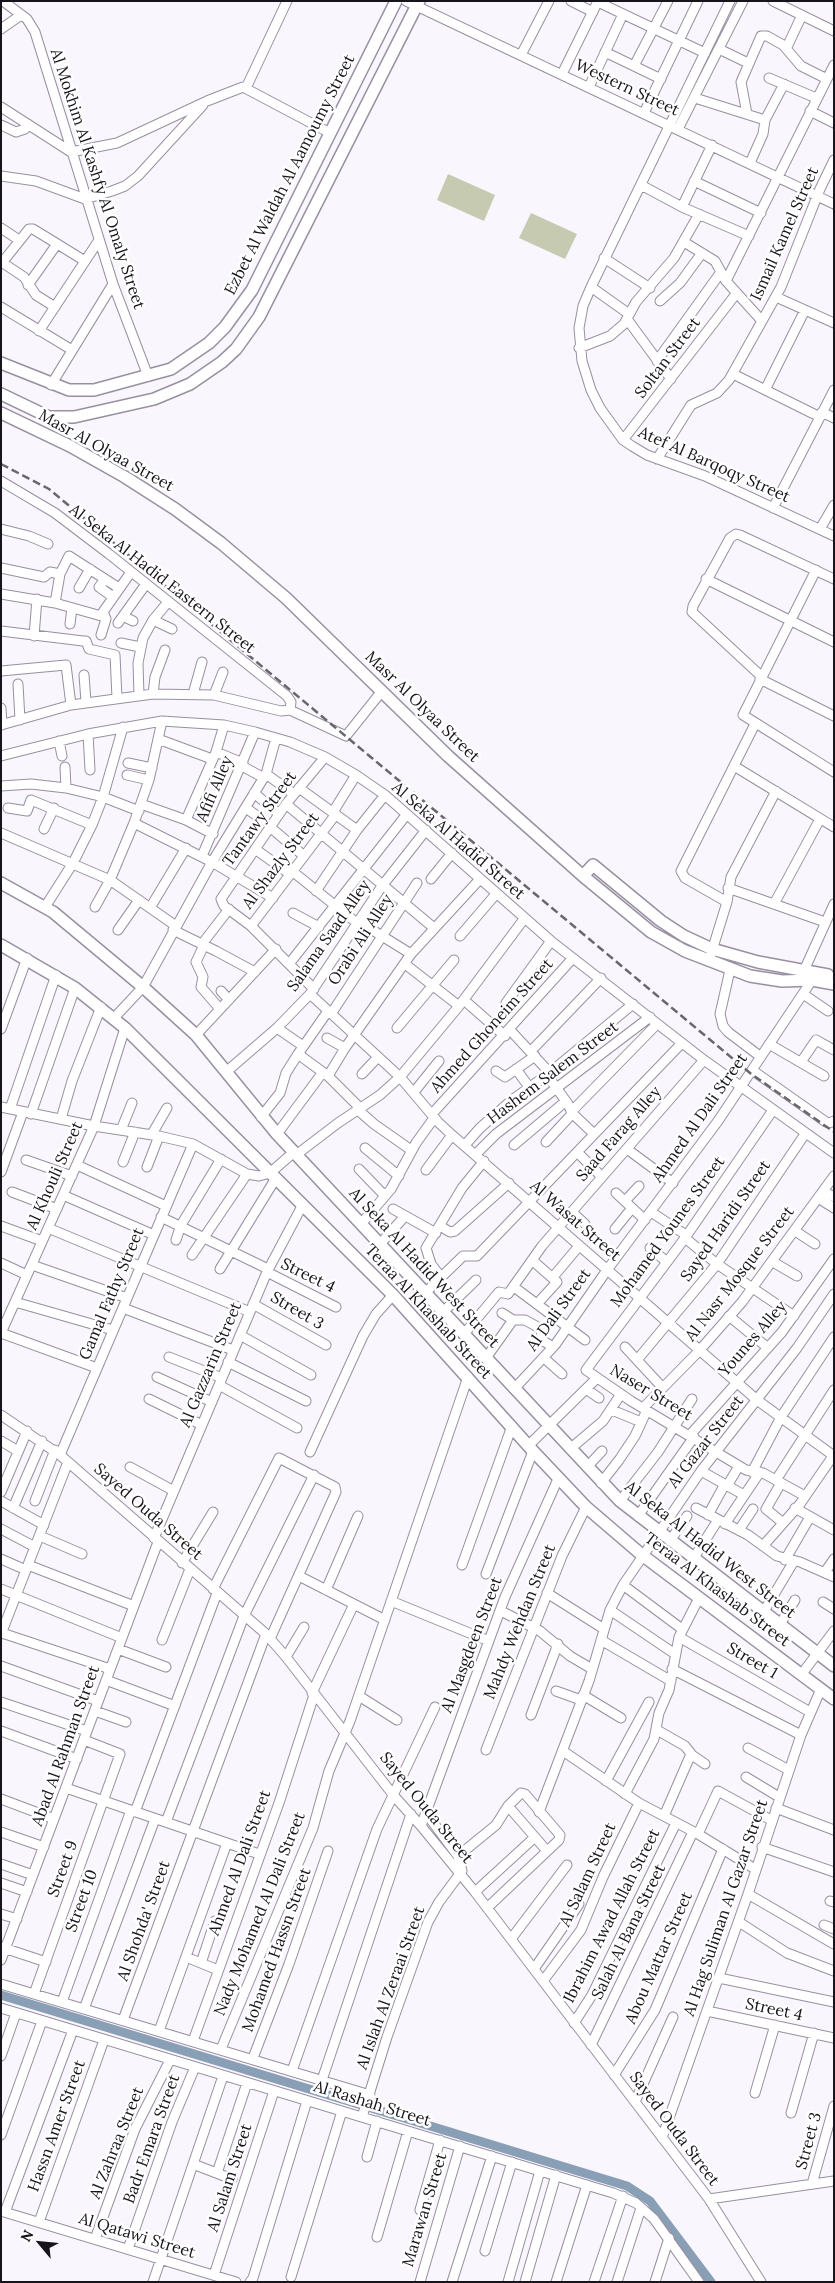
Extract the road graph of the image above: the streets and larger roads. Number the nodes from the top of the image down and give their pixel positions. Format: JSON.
{"nodes":[{"id":1,"x":3,"y":1,"type":"edge"},
{"id":2,"x":287,"y":1,"type":"edge"},
{"id":3,"x":396,"y":1,"type":"edge"},
{"id":4,"x":549,"y":1,"type":"edge"},
{"id":5,"x":571,"y":1,"type":"edge"},
{"id":6,"x":668,"y":1,"type":"edge"},
{"id":7,"x":698,"y":1,"type":"edge"},
{"id":8,"x":730,"y":1,"type":"edge"},
{"id":9,"x":742,"y":1,"type":"edge"},
{"id":10,"x":773,"y":1,"type":"edge"},
{"id":11,"x":598,"y":2,"type":"edge"},
{"id":12,"x":413,"y":3,"type":"edge"},
{"id":13,"x":593,"y":12,"type":"junction"},
{"id":14,"x":21,"y":14,"type":"junction"},
{"id":15,"x":623,"y":14,"type":"junction"},
{"id":16,"x":802,"y":15,"type":"junction"},
{"id":17,"x":1,"y":29,"type":"edge"},
{"id":18,"x":653,"y":29,"type":"junction"},
{"id":19,"x":834,"y":31,"type":"edge"},
{"id":20,"x":679,"y":41,"type":"junction"},
{"id":21,"x":787,"y":47,"type":"junction"},
{"id":22,"x":719,"y":49,"type":"junction"},
{"id":23,"x":606,"y":52,"type":"junction"},
{"id":24,"x":705,"y":53,"type":"junction"},
{"id":25,"x":521,"y":55,"type":"junction"},
{"id":26,"x":748,"y":63,"type":"junction"},
{"id":27,"x":834,"y":65,"type":"edge"},
{"id":28,"x":634,"y":66,"type":"junction"},
{"id":29,"x":361,"y":72,"type":"junction"},
{"id":30,"x":562,"y":74,"type":"junction"},
{"id":31,"x":830,"y":77,"type":"edge"},
{"id":32,"x":769,"y":78,"type":"dead end"},
{"id":33,"x":661,"y":79,"type":"junction"},
{"id":34,"x":378,"y":80,"type":"junction"},
{"id":35,"x":784,"y":84,"type":"junction"},
{"id":36,"x":589,"y":87,"type":"junction"},
{"id":37,"x":246,"y":88,"type":"junction"},
{"id":38,"x":695,"y":98,"type":"junction"},
{"id":39,"x":816,"y":98,"type":"junction"},
{"id":40,"x":207,"y":101,"type":"junction"},
{"id":41,"x":1,"y":107,"type":"edge"},
{"id":42,"x":810,"y":111,"type":"junction"},
{"id":43,"x":644,"y":113,"type":"junction"},
{"id":44,"x":747,"y":114,"type":"junction"},
{"id":45,"x":765,"y":120,"type":"junction"},
{"id":46,"x":834,"y":123,"type":"edge"},
{"id":47,"x":28,"y":124,"type":"junction"},
{"id":48,"x":1,"y":125,"type":"edge"},
{"id":49,"x":674,"y":127,"type":"junction"},
{"id":50,"x":330,"y":134,"type":"junction"},
{"id":51,"x":712,"y":145,"type":"junction"},
{"id":52,"x":71,"y":152,"type":"junction"},
{"id":53,"x":834,"y":160,"type":"edge"},
{"id":54,"x":750,"y":163,"type":"junction"},
{"id":55,"x":1,"y":176,"type":"edge"},
{"id":56,"x":779,"y":177,"type":"junction"},
{"id":57,"x":308,"y":179,"type":"junction"},
{"id":58,"x":694,"y":181,"type":"junction"},
{"id":59,"x":641,"y":185,"type":"junction"},
{"id":60,"x":324,"y":188,"type":"junction"},
{"id":61,"x":817,"y":196,"type":"junction"},
{"id":62,"x":86,"y":199,"type":"junction"},
{"id":63,"x":834,"y":204,"type":"edge"},
{"id":64,"x":682,"y":206,"type":"junction"},
{"id":65,"x":761,"y":213,"type":"junction"},
{"id":66,"x":699,"y":214,"type":"junction"},
{"id":67,"x":1,"y":228,"type":"edge"},
{"id":68,"x":749,"y":236,"type":"junction"},
{"id":69,"x":19,"y":240,"type":"junction"},
{"id":70,"x":99,"y":240,"type":"junction"},
{"id":71,"x":684,"y":242,"type":"junction"},
{"id":72,"x":57,"y":244,"type":"junction"},
{"id":73,"x":702,"y":253,"type":"junction"},
{"id":74,"x":604,"y":258,"type":"junction"},
{"id":75,"x":85,"y":261,"type":"junction"},
{"id":76,"x":2,"y":263,"type":"edge"},
{"id":77,"x":722,"y":272,"type":"junction"},
{"id":78,"x":726,"y":282,"type":"junction"},
{"id":79,"x":113,"y":284,"type":"junction"},
{"id":80,"x":28,"y":285,"type":"junction"},
{"id":81,"x":590,"y":287,"type":"junction"},
{"id":82,"x":650,"y":288,"type":"junction"},
{"id":83,"x":252,"y":290,"type":"junction"},
{"id":84,"x":736,"y":294,"type":"junction"},
{"id":85,"x":776,"y":297,"type":"junction"},
{"id":86,"x":268,"y":298,"type":"junction"},
{"id":87,"x":660,"y":301,"type":"dead end"},
{"id":88,"x":1,"y":307,"type":"edge"},
{"id":89,"x":55,"y":307,"type":"junction"},
{"id":90,"x":805,"y":310,"type":"junction"},
{"id":91,"x":628,"y":316,"type":"junction"},
{"id":92,"x":762,"y":321,"type":"junction"},
{"id":93,"x":834,"y":323,"type":"edge"},
{"id":94,"x":39,"y":330,"type":"junction"},
{"id":95,"x":579,"y":348,"type":"junction"},
{"id":96,"x":72,"y":350,"type":"junction"},
{"id":97,"x":657,"y":361,"type":"junction"},
{"id":98,"x":1,"y":363,"type":"edge"},
{"id":99,"x":732,"y":374,"type":"junction"},
{"id":100,"x":148,"y":376,"type":"junction"},
{"id":101,"x":671,"y":379,"type":"junction"},
{"id":102,"x":51,"y":384,"type":"junction"},
{"id":103,"x":765,"y":390,"type":"junction"},
{"id":104,"x":834,"y":390,"type":"edge"},
{"id":105,"x":1,"y":394,"type":"edge"},
{"id":106,"x":1,"y":413,"type":"edge"},
{"id":107,"x":821,"y":415,"type":"junction"},
{"id":108,"x":49,"y":417,"type":"junction"},
{"id":109,"x":834,"y":418,"type":"edge"},
{"id":110,"x":42,"y":432,"type":"junction"},
{"id":111,"x":624,"y":440,"type":"junction"},
{"id":112,"x":657,"y":459,"type":"junction"},
{"id":113,"x":2,"y":485,"type":"edge"},
{"id":114,"x":834,"y":506,"type":"edge"},
{"id":115,"x":774,"y":508,"type":"junction"},
{"id":116,"x":1,"y":529,"type":"edge"},
{"id":117,"x":820,"y":529,"type":"junction"},
{"id":118,"x":834,"y":536,"type":"edge"},
{"id":119,"x":48,"y":544,"type":"dead end"},
{"id":120,"x":1,"y":568,"type":"edge"},
{"id":121,"x":90,"y":569,"type":"junction"},
{"id":122,"x":816,"y":570,"type":"junction"},
{"id":123,"x":130,"y":572,"type":"junction"},
{"id":124,"x":60,"y":574,"type":"junction"},
{"id":125,"x":105,"y":579,"type":"junction"},
{"id":126,"x":706,"y":579,"type":"junction"},
{"id":127,"x":834,"y":579,"type":"edge"},
{"id":128,"x":146,"y":584,"type":"junction"},
{"id":129,"x":79,"y":588,"type":"dead end"},
{"id":130,"x":119,"y":588,"type":"junction"},
{"id":131,"x":1,"y":594,"type":"edge"},
{"id":132,"x":113,"y":597,"type":"junction"},
{"id":133,"x":37,"y":599,"type":"junction"},
{"id":134,"x":168,"y":602,"type":"junction"},
{"id":135,"x":54,"y":603,"type":"junction"},
{"id":136,"x":72,"y":608,"type":"junction"},
{"id":137,"x":105,"y":617,"type":"junction"},
{"id":138,"x":791,"y":619,"type":"junction"},
{"id":139,"x":153,"y":620,"type":"junction"},
{"id":140,"x":133,"y":621,"type":"dead end"},
{"id":141,"x":70,"y":624,"type":"dead end"},
{"id":142,"x":172,"y":629,"type":"dead end"},
{"id":143,"x":1,"y":631,"type":"edge"},
{"id":144,"x":101,"y":635,"type":"dead end"},
{"id":145,"x":34,"y":636,"type":"junction"},
{"id":146,"x":834,"y":642,"type":"edge"},
{"id":147,"x":121,"y":643,"type":"dead end"},
{"id":148,"x":140,"y":647,"type":"junction"},
{"id":149,"x":165,"y":650,"type":"dead end"},
{"id":150,"x":202,"y":662,"type":"dead end"},
{"id":151,"x":1,"y":665,"type":"edge"},
{"id":152,"x":2,"y":671,"type":"edge"},
{"id":153,"x":223,"y":672,"type":"dead end"},
{"id":154,"x":84,"y":675,"type":"dead end"},
{"id":155,"x":761,"y":677,"type":"junction"},
{"id":156,"x":18,"y":684,"type":"dead end"},
{"id":157,"x":382,"y":691,"type":"junction"},
{"id":158,"x":153,"y":694,"type":"junction"},
{"id":159,"x":193,"y":694,"type":"junction"},
{"id":160,"x":138,"y":695,"type":"junction"},
{"id":161,"x":214,"y":695,"type":"junction"},
{"id":162,"x":117,"y":698,"type":"junction"},
{"id":163,"x":86,"y":702,"type":"junction"},
{"id":164,"x":71,"y":704,"type":"junction"},
{"id":165,"x":1,"y":708,"type":"edge"},
{"id":166,"x":290,"y":710,"type":"junction"},
{"id":167,"x":834,"y":716,"type":"edge"},
{"id":168,"x":20,"y":720,"type":"junction"},
{"id":169,"x":162,"y":721,"type":"junction"},
{"id":170,"x":755,"y":724,"type":"junction"},
{"id":171,"x":2,"y":725,"type":"edge"},
{"id":172,"x":224,"y":725,"type":"junction"},
{"id":173,"x":123,"y":727,"type":"junction"},
{"id":174,"x":255,"y":732,"type":"junction"},
{"id":175,"x":88,"y":734,"type":"junction"},
{"id":176,"x":276,"y":738,"type":"junction"},
{"id":177,"x":158,"y":739,"type":"junction"},
{"id":178,"x":59,"y":741,"type":"junction"},
{"id":179,"x":214,"y":755,"type":"junction"},
{"id":180,"x":1,"y":756,"type":"edge"},
{"id":181,"x":62,"y":756,"type":"dead end"},
{"id":182,"x":325,"y":757,"type":"junction"},
{"id":183,"x":128,"y":763,"type":"dead end"},
{"id":184,"x":243,"y":764,"type":"junction"},
{"id":185,"x":734,"y":766,"type":"junction"},
{"id":186,"x":65,"y":767,"type":"dead end"},
{"id":187,"x":152,"y":768,"type":"junction"},
{"id":188,"x":90,"y":770,"type":"dead end"},
{"id":189,"x":834,"y":772,"type":"edge"},
{"id":190,"x":356,"y":774,"type":"junction"},
{"id":191,"x":127,"y":775,"type":"dead end"},
{"id":192,"x":265,"y":776,"type":"junction"},
{"id":193,"x":149,"y":780,"type":"junction"},
{"id":194,"x":1,"y":786,"type":"edge"},
{"id":195,"x":66,"y":788,"type":"junction"},
{"id":196,"x":297,"y":791,"type":"junction"},
{"id":197,"x":776,"y":791,"type":"junction"},
{"id":198,"x":254,"y":793,"type":"junction"},
{"id":199,"x":385,"y":795,"type":"junction"},
{"id":200,"x":103,"y":797,"type":"junction"},
{"id":201,"x":286,"y":804,"type":"junction"},
{"id":202,"x":140,"y":807,"type":"junction"},
{"id":203,"x":8,"y":808,"type":"dead end"},
{"id":204,"x":54,"y":808,"type":"junction"},
{"id":205,"x":246,"y":808,"type":"junction"},
{"id":206,"x":334,"y":813,"type":"junction"},
{"id":207,"x":279,"y":814,"type":"junction"},
{"id":208,"x":407,"y":814,"type":"junction"},
{"id":209,"x":257,"y":816,"type":"dead end"},
{"id":210,"x":820,"y":819,"type":"junction"},
{"id":211,"x":186,"y":820,"type":"junction"},
{"id":212,"x":134,"y":823,"type":"junction"},
{"id":213,"x":92,"y":825,"type":"junction"},
{"id":214,"x":270,"y":827,"type":"junction"},
{"id":215,"x":834,"y":827,"type":"edge"},
{"id":216,"x":44,"y":829,"type":"dead end"},
{"id":217,"x":357,"y":830,"type":"junction"},
{"id":218,"x":426,"y":830,"type":"junction"},
{"id":219,"x":1,"y":833,"type":"edge"},
{"id":220,"x":213,"y":834,"type":"junction"},
{"id":221,"x":320,"y":834,"type":"junction"},
{"id":222,"x":186,"y":848,"type":"junction"},
{"id":223,"x":255,"y":849,"type":"junction"},
{"id":224,"x":342,"y":852,"type":"junction"},
{"id":225,"x":452,"y":853,"type":"junction"},
{"id":226,"x":202,"y":856,"type":"junction"},
{"id":227,"x":304,"y":856,"type":"junction"},
{"id":228,"x":212,"y":862,"type":"junction"},
{"id":229,"x":73,"y":863,"type":"junction"},
{"id":230,"x":363,"y":870,"type":"junction"},
{"id":231,"x":291,"y":873,"type":"junction"},
{"id":232,"x":236,"y":876,"type":"junction"},
{"id":233,"x":583,"y":876,"type":"junction"},
{"id":234,"x":431,"y":879,"type":"dead end"},
{"id":235,"x":480,"y":879,"type":"junction"},
{"id":236,"x":110,"y":880,"type":"junction"},
{"id":237,"x":1,"y":883,"type":"edge"},
{"id":238,"x":417,"y":883,"type":"dead end"},
{"id":239,"x":382,"y":886,"type":"junction"},
{"id":240,"x":728,"y":888,"type":"junction"},
{"id":241,"x":316,"y":891,"type":"junction"},
{"id":242,"x":496,"y":894,"type":"junction"},
{"id":243,"x":273,"y":898,"type":"junction"},
{"id":244,"x":221,"y":899,"type":"joint"},
{"id":245,"x":139,"y":900,"type":"junction"},
{"id":246,"x":727,"y":902,"type":"junction"},
{"id":247,"x":404,"y":904,"type":"junction"},
{"id":248,"x":774,"y":904,"type":"junction"},
{"id":249,"x":834,"y":904,"type":"edge"},
{"id":250,"x":45,"y":907,"type":"junction"},
{"id":251,"x":95,"y":907,"type":"dead end"},
{"id":252,"x":336,"y":907,"type":"junction"},
{"id":253,"x":150,"y":908,"type":"junction"},
{"id":254,"x":229,"y":910,"type":"junction"},
{"id":255,"x":293,"y":913,"type":"dead end"},
{"id":256,"x":524,"y":919,"type":"junction"},
{"id":257,"x":357,"y":922,"type":"junction"},
{"id":258,"x":825,"y":922,"type":"junction"},
{"id":259,"x":251,"y":926,"type":"junction"},
{"id":260,"x":319,"y":927,"type":"junction"},
{"id":261,"x":174,"y":928,"type":"junction"},
{"id":262,"x":434,"y":928,"type":"junction"},
{"id":263,"x":118,"y":930,"type":"dead end"},
{"id":264,"x":381,"y":935,"type":"junction"},
{"id":265,"x":460,"y":936,"type":"dead end"},
{"id":266,"x":551,"y":941,"type":"junction"},
{"id":267,"x":203,"y":945,"type":"junction"},
{"id":268,"x":2,"y":946,"type":"edge"},
{"id":269,"x":276,"y":949,"type":"junction"},
{"id":270,"x":712,"y":949,"type":"junction"},
{"id":271,"x":411,"y":954,"type":"junction"},
{"id":272,"x":26,"y":958,"type":"junction"},
{"id":273,"x":573,"y":958,"type":"junction"},
{"id":274,"x":454,"y":960,"type":"dead end"},
{"id":275,"x":708,"y":961,"type":"junction"},
{"id":276,"x":289,"y":964,"type":"junction"},
{"id":277,"x":405,"y":964,"type":"junction"},
{"id":278,"x":730,"y":970,"type":"junction"},
{"id":279,"x":255,"y":972,"type":"junction"},
{"id":280,"x":56,"y":975,"type":"junction"},
{"id":281,"x":802,"y":975,"type":"junction"},
{"id":282,"x":834,"y":977,"type":"edge"},
{"id":283,"x":601,"y":978,"type":"junction"},
{"id":284,"x":812,"y":980,"type":"junction"},
{"id":285,"x":834,"y":984,"type":"edge"},
{"id":286,"x":433,"y":985,"type":"junction"},
{"id":287,"x":143,"y":987,"type":"junction"},
{"id":288,"x":75,"y":988,"type":"junction"},
{"id":289,"x":312,"y":991,"type":"junction"},
{"id":290,"x":221,"y":992,"type":"dead end"},
{"id":291,"x":803,"y":994,"type":"junction"},
{"id":292,"x":461,"y":1003,"type":"junction"},
{"id":293,"x":506,"y":1003,"type":"dead end"},
{"id":294,"x":633,"y":1004,"type":"junction"},
{"id":295,"x":227,"y":1005,"type":"junction"},
{"id":296,"x":101,"y":1007,"type":"junction"},
{"id":297,"x":828,"y":1011,"type":"dead end"},
{"id":298,"x":329,"y":1013,"type":"junction"},
{"id":299,"x":114,"y":1018,"type":"junction"},
{"id":300,"x":650,"y":1018,"type":"junction"},
{"id":301,"x":658,"y":1024,"type":"junction"},
{"id":302,"x":125,"y":1028,"type":"junction"},
{"id":303,"x":276,"y":1028,"type":"junction"},
{"id":304,"x":397,"y":1028,"type":"dead end"},
{"id":305,"x":1,"y":1029,"type":"edge"},
{"id":306,"x":508,"y":1033,"type":"junction"},
{"id":307,"x":196,"y":1035,"type":"junction"},
{"id":308,"x":354,"y":1035,"type":"junction"},
{"id":309,"x":327,"y":1038,"type":"dead end"},
{"id":310,"x":834,"y":1038,"type":"edge"},
{"id":311,"x":682,"y":1043,"type":"junction"},
{"id":312,"x":769,"y":1044,"type":"junction"},
{"id":313,"x":345,"y":1048,"type":"junction"},
{"id":314,"x":831,"y":1048,"type":"edge"},
{"id":315,"x":300,"y":1050,"type":"junction"},
{"id":316,"x":533,"y":1053,"type":"junction"},
{"id":317,"x":378,"y":1057,"type":"junction"},
{"id":318,"x":761,"y":1057,"type":"junction"},
{"id":319,"x":439,"y":1060,"type":"dead end"},
{"id":320,"x":704,"y":1060,"type":"junction"},
{"id":321,"x":801,"y":1062,"type":"junction"},
{"id":322,"x":516,"y":1070,"type":"junction"},
{"id":323,"x":752,"y":1070,"type":"junction"},
{"id":324,"x":496,"y":1071,"type":"dead end"},
{"id":325,"x":226,"y":1072,"type":"junction"},
{"id":326,"x":325,"y":1074,"type":"junction"},
{"id":327,"x":362,"y":1074,"type":"dead end"},
{"id":328,"x":548,"y":1074,"type":"junction"},
{"id":329,"x":824,"y":1076,"type":"dead end"},
{"id":330,"x":400,"y":1077,"type":"junction"},
{"id":331,"x":529,"y":1087,"type":"junction"},
{"id":332,"x":741,"y":1087,"type":"junction"},
{"id":333,"x":557,"y":1089,"type":"junction"},
{"id":334,"x":414,"y":1092,"type":"junction"},
{"id":335,"x":566,"y":1102,"type":"junction"},
{"id":336,"x":132,"y":1103,"type":"dead end"},
{"id":337,"x":6,"y":1108,"type":"edge"},
{"id":338,"x":167,"y":1108,"type":"dead end"},
{"id":339,"x":359,"y":1109,"type":"junction"},
{"id":340,"x":773,"y":1110,"type":"junction"},
{"id":341,"x":27,"y":1113,"type":"junction"},
{"id":342,"x":572,"y":1113,"type":"junction"},
{"id":343,"x":433,"y":1116,"type":"junction"},
{"id":344,"x":261,"y":1117,"type":"junction"},
{"id":345,"x":61,"y":1119,"type":"junction"},
{"id":346,"x":834,"y":1121,"type":"edge"},
{"id":347,"x":94,"y":1126,"type":"junction"},
{"id":348,"x":121,"y":1130,"type":"junction"},
{"id":349,"x":135,"y":1132,"type":"junction"},
{"id":350,"x":277,"y":1134,"type":"junction"},
{"id":351,"x":594,"y":1134,"type":"junction"},
{"id":352,"x":805,"y":1134,"type":"junction"},
{"id":353,"x":155,"y":1135,"type":"junction"},
{"id":354,"x":452,"y":1135,"type":"junction"},
{"id":355,"x":546,"y":1142,"type":"dead end"},
{"id":356,"x":193,"y":1144,"type":"junction"},
{"id":357,"x":465,"y":1145,"type":"junction"},
{"id":358,"x":514,"y":1145,"type":"dead end"},
{"id":359,"x":365,"y":1148,"type":"dead end"},
{"id":360,"x":627,"y":1149,"type":"junction"},
{"id":361,"x":411,"y":1150,"type":"junction"},
{"id":362,"x":577,"y":1152,"type":"junction"},
{"id":363,"x":834,"y":1152,"type":"edge"},
{"id":364,"x":295,"y":1154,"type":"junction"},
{"id":365,"x":476,"y":1154,"type":"junction"},
{"id":366,"x":221,"y":1159,"type":"junction"},
{"id":367,"x":26,"y":1160,"type":"dead end"},
{"id":368,"x":484,"y":1161,"type":"junction"},
{"id":369,"x":123,"y":1162,"type":"dead end"},
{"id":370,"x":78,"y":1165,"type":"junction"},
{"id":371,"x":147,"y":1167,"type":"dead end"},
{"id":372,"x":359,"y":1169,"type":"dead end"},
{"id":373,"x":426,"y":1170,"type":"dead end"},
{"id":374,"x":1,"y":1172,"type":"edge"},
{"id":375,"x":246,"y":1174,"type":"junction"},
{"id":376,"x":72,"y":1176,"type":"junction"},
{"id":377,"x":273,"y":1176,"type":"junction"},
{"id":378,"x":399,"y":1176,"type":"junction"},
{"id":379,"x":834,"y":1176,"type":"edge"},
{"id":380,"x":602,"y":1177,"type":"junction"},
{"id":381,"x":510,"y":1183,"type":"junction"},
{"id":382,"x":673,"y":1183,"type":"junction"},
{"id":383,"x":638,"y":1186,"type":"dead end"},
{"id":384,"x":12,"y":1192,"type":"dead end"},
{"id":385,"x":616,"y":1193,"type":"dead end"},
{"id":386,"x":63,"y":1195,"type":"junction"},
{"id":387,"x":821,"y":1195,"type":"junction"},
{"id":388,"x":386,"y":1196,"type":"junction"},
{"id":389,"x":834,"y":1197,"type":"edge"},
{"id":390,"x":529,"y":1201,"type":"junction"},
{"id":391,"x":625,"y":1201,"type":"junction"},
{"id":392,"x":166,"y":1206,"type":"junction"},
{"id":393,"x":302,"y":1206,"type":"junction"},
{"id":394,"x":632,"y":1208,"type":"junction"},
{"id":395,"x":834,"y":1208,"type":"edge"},
{"id":396,"x":57,"y":1209,"type":"junction"},
{"id":397,"x":393,"y":1209,"type":"dead end"},
{"id":398,"x":572,"y":1212,"type":"junction"},
{"id":399,"x":651,"y":1212,"type":"junction"},
{"id":400,"x":404,"y":1216,"type":"junction"},
{"id":401,"x":161,"y":1217,"type":"junction"},
{"id":402,"x":645,"y":1220,"type":"junction"},
{"id":403,"x":361,"y":1224,"type":"junction"},
{"id":404,"x":585,"y":1224,"type":"dead end"},
{"id":405,"x":1,"y":1226,"type":"edge"},
{"id":406,"x":182,"y":1226,"type":"junction"},
{"id":407,"x":48,"y":1228,"type":"junction"},
{"id":408,"x":558,"y":1228,"type":"junction"},
{"id":409,"x":615,"y":1229,"type":"dead end"},
{"id":410,"x":438,"y":1230,"type":"junction"},
{"id":411,"x":795,"y":1231,"type":"junction"},
{"id":412,"x":154,"y":1235,"type":"junction"},
{"id":413,"x":203,"y":1236,"type":"junction"},
{"id":414,"x":685,"y":1236,"type":"junction"},
{"id":415,"x":176,"y":1240,"type":"dead end"},
{"id":416,"x":42,"y":1241,"type":"junction"},
{"id":417,"x":380,"y":1244,"type":"junction"},
{"id":418,"x":815,"y":1244,"type":"dead end"},
{"id":419,"x":579,"y":1246,"type":"junction"},
{"id":420,"x":650,"y":1248,"type":"dead end"},
{"id":421,"x":231,"y":1251,"type":"junction"},
{"id":422,"x":192,"y":1254,"type":"dead end"},
{"id":423,"x":834,"y":1259,"type":"edge"},
{"id":424,"x":532,"y":1260,"type":"junction"},
{"id":425,"x":667,"y":1262,"type":"junction"},
{"id":426,"x":773,"y":1262,"type":"junction"},
{"id":427,"x":1,"y":1263,"type":"edge"},
{"id":428,"x":717,"y":1264,"type":"junction"},
{"id":429,"x":32,"y":1265,"type":"junction"},
{"id":430,"x":140,"y":1268,"type":"junction"},
{"id":431,"x":220,"y":1269,"type":"dead end"},
{"id":432,"x":607,"y":1270,"type":"junction"},
{"id":433,"x":267,"y":1271,"type":"junction"},
{"id":434,"x":27,"y":1275,"type":"junction"},
{"id":435,"x":797,"y":1276,"type":"dead end"},
{"id":436,"x":441,"y":1277,"type":"junction"},
{"id":437,"x":553,"y":1277,"type":"junction"},
{"id":438,"x":476,"y":1280,"type":"dead end"},
{"id":439,"x":514,"y":1287,"type":"junction"},
{"id":440,"x":752,"y":1288,"type":"junction"},
{"id":441,"x":425,"y":1293,"type":"junction"},
{"id":442,"x":834,"y":1294,"type":"edge"},
{"id":443,"x":394,"y":1295,"type":"junction"},
{"id":444,"x":127,"y":1298,"type":"junction"},
{"id":445,"x":640,"y":1298,"type":"junction"},
{"id":446,"x":15,"y":1302,"type":"junction"},
{"id":447,"x":537,"y":1304,"type":"junction"},
{"id":448,"x":336,"y":1307,"type":"dead end"},
{"id":449,"x":123,"y":1308,"type":"junction"},
{"id":450,"x":252,"y":1308,"type":"junction"},
{"id":451,"x":443,"y":1312,"type":"junction"},
{"id":452,"x":502,"y":1313,"type":"dead end"},
{"id":453,"x":729,"y":1316,"type":"junction"},
{"id":454,"x":794,"y":1316,"type":"junction"},
{"id":455,"x":513,"y":1320,"type":"junction"},
{"id":456,"x":669,"y":1324,"type":"junction"},
{"id":457,"x":567,"y":1327,"type":"junction"},
{"id":458,"x":113,"y":1330,"type":"junction"},
{"id":459,"x":1,"y":1333,"type":"edge"},
{"id":460,"x":464,"y":1334,"type":"junction"},
{"id":461,"x":240,"y":1335,"type":"junction"},
{"id":462,"x":834,"y":1337,"type":"edge"},
{"id":463,"x":585,"y":1340,"type":"dead end"},
{"id":464,"x":326,"y":1345,"type":"dead end"},
{"id":465,"x":625,"y":1346,"type":"dead end"},
{"id":466,"x":553,"y":1348,"type":"junction"},
{"id":467,"x":768,"y":1348,"type":"junction"},
{"id":468,"x":233,"y":1350,"type":"junction"},
{"id":469,"x":699,"y":1351,"type":"junction"},
{"id":470,"x":169,"y":1357,"type":"dead end"},
{"id":471,"x":486,"y":1358,"type":"junction"},
{"id":472,"x":544,"y":1358,"type":"junction"},
{"id":473,"x":637,"y":1360,"type":"junction"},
{"id":474,"x":228,"y":1362,"type":"junction"},
{"id":475,"x":97,"y":1368,"type":"junction"},
{"id":476,"x":586,"y":1370,"type":"joint"},
{"id":477,"x":562,"y":1374,"type":"dead end"},
{"id":478,"x":311,"y":1375,"type":"dead end"},
{"id":479,"x":157,"y":1376,"type":"dead end"},
{"id":480,"x":468,"y":1377,"type":"junction"},
{"id":481,"x":597,"y":1378,"type":"junction"},
{"id":482,"x":220,"y":1381,"type":"junction"},
{"id":483,"x":736,"y":1382,"type":"junction"},
{"id":484,"x":662,"y":1387,"type":"junction"},
{"id":485,"x":586,"y":1388,"type":"junction"},
{"id":486,"x":514,"y":1389,"type":"junction"},
{"id":487,"x":834,"y":1390,"type":"edge"},
{"id":488,"x":622,"y":1394,"type":"junction"},
{"id":489,"x":148,"y":1398,"type":"dead end"},
{"id":490,"x":599,"y":1398,"type":"dead end"},
{"id":491,"x":692,"y":1399,"type":"dead end"},
{"id":492,"x":757,"y":1400,"type":"junction"},
{"id":493,"x":306,"y":1401,"type":"dead end"},
{"id":494,"x":212,"y":1402,"type":"junction"},
{"id":495,"x":645,"y":1409,"type":"junction"},
{"id":496,"x":612,"y":1410,"type":"junction"},
{"id":497,"x":1,"y":1415,"type":"edge"},
{"id":498,"x":780,"y":1417,"type":"junction"},
{"id":499,"x":641,"y":1422,"type":"junction"},
{"id":500,"x":202,"y":1425,"type":"junction"},
{"id":501,"x":512,"y":1426,"type":"junction"},
{"id":502,"x":548,"y":1426,"type":"junction"},
{"id":503,"x":674,"y":1426,"type":"junction"},
{"id":504,"x":297,"y":1428,"type":"dead end"},
{"id":505,"x":27,"y":1431,"type":"junction"},
{"id":506,"x":692,"y":1436,"type":"junction"},
{"id":507,"x":805,"y":1436,"type":"junction"},
{"id":508,"x":1,"y":1441,"type":"edge"},
{"id":509,"x":42,"y":1441,"type":"junction"},
{"id":510,"x":531,"y":1449,"type":"junction"},
{"id":511,"x":570,"y":1449,"type":"junction"},
{"id":512,"x":18,"y":1450,"type":"junction"},
{"id":513,"x":602,"y":1451,"type":"dead end"},
{"id":514,"x":716,"y":1451,"type":"junction"},
{"id":515,"x":310,"y":1452,"type":"dead end"},
{"id":516,"x":58,"y":1453,"type":"junction"},
{"id":517,"x":833,"y":1456,"type":"edge"},
{"id":518,"x":68,"y":1462,"type":"junction"},
{"id":519,"x":739,"y":1466,"type":"junction"},
{"id":520,"x":130,"y":1467,"type":"dead end"},
{"id":521,"x":587,"y":1467,"type":"junction"},
{"id":522,"x":701,"y":1471,"type":"junction"},
{"id":523,"x":756,"y":1472,"type":"junction"},
{"id":524,"x":5,"y":1474,"type":"edge"},
{"id":525,"x":314,"y":1475,"type":"junction"},
{"id":526,"x":558,"y":1479,"type":"junction"},
{"id":527,"x":601,"y":1482,"type":"junction"},
{"id":528,"x":779,"y":1482,"type":"junction"},
{"id":529,"x":726,"y":1485,"type":"junction"},
{"id":530,"x":174,"y":1491,"type":"junction"},
{"id":531,"x":1,"y":1492,"type":"edge"},
{"id":532,"x":744,"y":1495,"type":"junction"},
{"id":533,"x":805,"y":1496,"type":"junction"},
{"id":534,"x":1,"y":1501,"type":"edge"},
{"id":535,"x":35,"y":1501,"type":"dead end"},
{"id":536,"x":620,"y":1501,"type":"junction"},
{"id":537,"x":586,"y":1507,"type":"junction"},
{"id":538,"x":13,"y":1508,"type":"junction"},
{"id":539,"x":696,"y":1508,"type":"dead end"},
{"id":540,"x":795,"y":1508,"type":"junction"},
{"id":541,"x":753,"y":1509,"type":"dead end"},
{"id":542,"x":213,"y":1512,"type":"dead end"},
{"id":543,"x":708,"y":1514,"type":"junction"},
{"id":544,"x":358,"y":1516,"type":"dead end"},
{"id":545,"x":638,"y":1516,"type":"junction"},
{"id":546,"x":687,"y":1516,"type":"dead end"},
{"id":547,"x":810,"y":1517,"type":"junction"},
{"id":548,"x":721,"y":1522,"type":"junction"},
{"id":549,"x":782,"y":1522,"type":"junction"},
{"id":550,"x":44,"y":1525,"type":"junction"},
{"id":551,"x":1,"y":1529,"type":"edge"},
{"id":552,"x":739,"y":1530,"type":"junction"},
{"id":553,"x":834,"y":1530,"type":"edge"},
{"id":554,"x":658,"y":1532,"type":"junction"},
{"id":555,"x":40,"y":1536,"type":"junction"},
{"id":556,"x":156,"y":1540,"type":"junction"},
{"id":557,"x":670,"y":1541,"type":"junction"},
{"id":558,"x":35,"y":1546,"type":"junction"},
{"id":559,"x":763,"y":1546,"type":"junction"},
{"id":560,"x":82,"y":1554,"type":"dead end"},
{"id":561,"x":642,"y":1554,"type":"junction"},
{"id":562,"x":1,"y":1559,"type":"edge"},
{"id":563,"x":693,"y":1559,"type":"junction"},
{"id":564,"x":834,"y":1559,"type":"edge"},
{"id":565,"x":790,"y":1560,"type":"junction"},
{"id":566,"x":462,"y":1565,"type":"dead end"},
{"id":567,"x":186,"y":1566,"type":"junction"},
{"id":568,"x":27,"y":1568,"type":"junction"},
{"id":569,"x":486,"y":1574,"type":"dead end"},
{"id":570,"x":830,"y":1575,"type":"edge"},
{"id":571,"x":299,"y":1576,"type":"junction"},
{"id":572,"x":623,"y":1584,"type":"junction"},
{"id":573,"x":1,"y":1590,"type":"edge"},
{"id":574,"x":326,"y":1590,"type":"junction"},
{"id":575,"x":215,"y":1591,"type":"junction"},
{"id":576,"x":547,"y":1593,"type":"junction"},
{"id":577,"x":16,"y":1596,"type":"junction"},
{"id":578,"x":699,"y":1598,"type":"junction"},
{"id":579,"x":795,"y":1600,"type":"dead end"},
{"id":580,"x":391,"y":1602,"type":"junction"},
{"id":581,"x":823,"y":1602,"type":"dead end"},
{"id":582,"x":354,"y":1604,"type":"junction"},
{"id":583,"x":134,"y":1606,"type":"junction"},
{"id":584,"x":610,"y":1610,"type":"junction"},
{"id":585,"x":834,"y":1610,"type":"edge"},
{"id":586,"x":501,"y":1611,"type":"junction"},
{"id":587,"x":763,"y":1613,"type":"junction"},
{"id":588,"x":244,"y":1616,"type":"junction"},
{"id":589,"x":385,"y":1620,"type":"junction"},
{"id":590,"x":4,"y":1622,"type":"edge"},
{"id":591,"x":779,"y":1626,"type":"junction"},
{"id":592,"x":304,"y":1627,"type":"dead end"},
{"id":593,"x":534,"y":1627,"type":"junction"},
{"id":594,"x":604,"y":1629,"type":"junction"},
{"id":595,"x":834,"y":1631,"type":"edge"},
{"id":596,"x":681,"y":1633,"type":"junction"},
{"id":597,"x":1,"y":1634,"type":"edge"},
{"id":598,"x":268,"y":1637,"type":"junction"},
{"id":599,"x":122,"y":1638,"type":"junction"},
{"id":600,"x":162,"y":1640,"type":"dead end"},
{"id":601,"x":601,"y":1640,"type":"junction"},
{"id":602,"x":489,"y":1641,"type":"junction"},
{"id":603,"x":558,"y":1644,"type":"junction"},
{"id":604,"x":118,"y":1649,"type":"junction"},
{"id":605,"x":817,"y":1653,"type":"junction"},
{"id":606,"x":675,"y":1654,"type":"junction"},
{"id":607,"x":286,"y":1657,"type":"junction"},
{"id":608,"x":833,"y":1665,"type":"edge"},
{"id":609,"x":1,"y":1666,"type":"edge"},
{"id":610,"x":166,"y":1667,"type":"dead end"},
{"id":611,"x":110,"y":1669,"type":"junction"},
{"id":612,"x":592,"y":1669,"type":"junction"},
{"id":613,"x":672,"y":1669,"type":"junction"},
{"id":614,"x":802,"y":1675,"type":"junction"},
{"id":615,"x":106,"y":1680,"type":"junction"},
{"id":616,"x":672,"y":1681,"type":"junction"},
{"id":617,"x":821,"y":1689,"type":"junction"},
{"id":618,"x":556,"y":1691,"type":"dead end"},
{"id":619,"x":313,"y":1694,"type":"junction"},
{"id":620,"x":359,"y":1696,"type":"junction"},
{"id":621,"x":582,"y":1698,"type":"junction"},
{"id":622,"x":834,"y":1699,"type":"edge"},
{"id":623,"x":98,"y":1701,"type":"junction"},
{"id":624,"x":1,"y":1702,"type":"edge"},
{"id":625,"x":649,"y":1702,"type":"dead end"},
{"id":626,"x":175,"y":1706,"type":"junction"},
{"id":627,"x":435,"y":1708,"type":"dead end"},
{"id":628,"x":95,"y":1711,"type":"junction"},
{"id":629,"x":810,"y":1712,"type":"junction"},
{"id":630,"x":531,"y":1715,"type":"dead end"},
{"id":631,"x":621,"y":1718,"type":"dead end"},
{"id":632,"x":397,"y":1720,"type":"dead end"},
{"id":633,"x":126,"y":1722,"type":"dead end"},
{"id":634,"x":657,"y":1730,"type":"junction"},
{"id":635,"x":1,"y":1731,"type":"edge"},
{"id":636,"x":344,"y":1732,"type":"junction"},
{"id":637,"x":801,"y":1735,"type":"junction"},
{"id":638,"x":85,"y":1736,"type":"junction"},
{"id":639,"x":748,"y":1748,"type":"dead end"},
{"id":640,"x":486,"y":1750,"type":"dead end"},
{"id":641,"x":563,"y":1751,"type":"junction"},
{"id":642,"x":691,"y":1754,"type":"junction"},
{"id":643,"x":77,"y":1759,"type":"junction"},
{"id":644,"x":705,"y":1764,"type":"dead end"},
{"id":645,"x":789,"y":1770,"type":"junction"},
{"id":646,"x":746,"y":1777,"type":"dead end"},
{"id":647,"x":606,"y":1781,"type":"junction"},
{"id":648,"x":66,"y":1788,"type":"junction"},
{"id":649,"x":625,"y":1794,"type":"junction"},
{"id":650,"x":394,"y":1796,"type":"junction"},
{"id":651,"x":779,"y":1797,"type":"junction"},
{"id":652,"x":1,"y":1799,"type":"edge"},
{"id":653,"x":104,"y":1801,"type":"junction"},
{"id":654,"x":639,"y":1803,"type":"junction"},
{"id":655,"x":508,"y":1806,"type":"junction"},
{"id":656,"x":776,"y":1808,"type":"junction"},
{"id":657,"x":133,"y":1811,"type":"junction"},
{"id":658,"x":539,"y":1812,"type":"junction"},
{"id":659,"x":426,"y":1813,"type":"junction"},
{"id":660,"x":410,"y":1814,"type":"junction"},
{"id":661,"x":664,"y":1816,"type":"junction"},
{"id":662,"x":54,"y":1819,"type":"junction"},
{"id":663,"x":155,"y":1819,"type":"junction"},
{"id":664,"x":771,"y":1820,"type":"junction"},
{"id":665,"x":166,"y":1822,"type":"junction"},
{"id":666,"x":676,"y":1823,"type":"junction"},
{"id":667,"x":421,"y":1826,"type":"junction"},
{"id":668,"x":834,"y":1830,"type":"edge"},
{"id":669,"x":193,"y":1831,"type":"junction"},
{"id":670,"x":1,"y":1832,"type":"edge"},
{"id":671,"x":695,"y":1833,"type":"junction"},
{"id":672,"x":535,"y":1837,"type":"junction"},
{"id":673,"x":227,"y":1843,"type":"junction"},
{"id":674,"x":44,"y":1847,"type":"junction"},
{"id":675,"x":762,"y":1848,"type":"junction"},
{"id":676,"x":723,"y":1849,"type":"junction"},
{"id":677,"x":328,"y":1851,"type":"dead end"},
{"id":678,"x":547,"y":1851,"type":"junction"},
{"id":679,"x":259,"y":1854,"type":"junction"},
{"id":680,"x":458,"y":1856,"type":"junction"},
{"id":681,"x":1,"y":1864,"type":"edge"},
{"id":682,"x":567,"y":1865,"type":"dead end"},
{"id":683,"x":755,"y":1869,"type":"junction"},
{"id":684,"x":834,"y":1872,"type":"edge"},
{"id":685,"x":33,"y":1875,"type":"junction"},
{"id":686,"x":461,"y":1875,"type":"junction"},
{"id":687,"x":1,"y":1883,"type":"edge"},
{"id":688,"x":27,"y":1892,"type":"junction"},
{"id":689,"x":475,"y":1892,"type":"junction"},
{"id":690,"x":748,"y":1894,"type":"junction"},
{"id":691,"x":578,"y":1904,"type":"dead end"},
{"id":692,"x":487,"y":1908,"type":"junction"},
{"id":693,"x":1,"y":1914,"type":"edge"},
{"id":694,"x":16,"y":1920,"type":"junction"},
{"id":695,"x":215,"y":1921,"type":"dead end"},
{"id":696,"x":738,"y":1922,"type":"junction"},
{"id":697,"x":824,"y":1925,"type":"dead end"},
{"id":698,"x":834,"y":1929,"type":"edge"},
{"id":699,"x":511,"y":1939,"type":"junction"},
{"id":700,"x":834,"y":1944,"type":"edge"},
{"id":701,"x":3,"y":1948,"type":"edge"},
{"id":702,"x":186,"y":1957,"type":"junction"},
{"id":703,"x":1,"y":1960,"type":"edge"},
{"id":704,"x":46,"y":1962,"type":"junction"},
{"id":705,"x":201,"y":1963,"type":"junction"},
{"id":706,"x":534,"y":1969,"type":"junction"},
{"id":707,"x":218,"y":1970,"type":"junction"},
{"id":708,"x":834,"y":1971,"type":"edge"},
{"id":709,"x":719,"y":1978,"type":"junction"},
{"id":710,"x":543,"y":1981,"type":"junction"},
{"id":711,"x":1,"y":1984,"type":"edge"},
{"id":712,"x":34,"y":1994,"type":"junction"},
{"id":713,"x":62,"y":2002,"type":"junction"},
{"id":714,"x":834,"y":2002,"type":"edge"},
{"id":715,"x":1,"y":2008,"type":"edge"},
{"id":716,"x":84,"y":2009,"type":"junction"},
{"id":717,"x":707,"y":2011,"type":"junction"},
{"id":718,"x":16,"y":2013,"type":"junction"},
{"id":719,"x":673,"y":2017,"type":"dead end"},
{"id":720,"x":123,"y":2020,"type":"junction"},
{"id":721,"x":42,"y":2021,"type":"junction"},
{"id":722,"x":574,"y":2023,"type":"junction"},
{"id":723,"x":775,"y":2025,"type":"junction"},
{"id":724,"x":73,"y":2030,"type":"junction"},
{"id":725,"x":158,"y":2031,"type":"junction"},
{"id":726,"x":814,"y":2033,"type":"junction"},
{"id":727,"x":834,"y":2038,"type":"edge"},
{"id":728,"x":104,"y":2040,"type":"junction"},
{"id":729,"x":194,"y":2041,"type":"junction"},
{"id":730,"x":591,"y":2045,"type":"junction"},
{"id":731,"x":221,"y":2049,"type":"junction"},
{"id":732,"x":1,"y":2056,"type":"edge"},
{"id":733,"x":253,"y":2058,"type":"junction"},
{"id":734,"x":170,"y":2060,"type":"junction"},
{"id":735,"x":195,"y":2067,"type":"junction"},
{"id":736,"x":292,"y":2071,"type":"junction"},
{"id":737,"x":614,"y":2075,"type":"junction"},
{"id":738,"x":223,"y":2076,"type":"junction"},
{"id":739,"x":322,"y":2080,"type":"junction"},
{"id":740,"x":247,"y":2083,"type":"junction"},
{"id":741,"x":274,"y":2091,"type":"junction"},
{"id":742,"x":756,"y":2092,"type":"dead end"},
{"id":743,"x":370,"y":2094,"type":"junction"},
{"id":744,"x":307,"y":2100,"type":"junction"},
{"id":745,"x":635,"y":2102,"type":"junction"},
{"id":746,"x":834,"y":2106,"type":"edge"},
{"id":747,"x":342,"y":2111,"type":"junction"},
{"id":748,"x":791,"y":2113,"type":"dead end"},
{"id":749,"x":362,"y":2117,"type":"junction"},
{"id":750,"x":377,"y":2121,"type":"junction"},
{"id":751,"x":408,"y":2131,"type":"junction"},
{"id":752,"x":1,"y":2135,"type":"edge"},
{"id":753,"x":662,"y":2138,"type":"junction"},
{"id":754,"x":440,"y":2140,"type":"junction"},
{"id":755,"x":460,"y":2146,"type":"junction"},
{"id":756,"x":492,"y":2156,"type":"junction"},
{"id":757,"x":367,"y":2157,"type":"dead end"},
{"id":758,"x":512,"y":2162,"type":"junction"},
{"id":759,"x":193,"y":2164,"type":"junction"},
{"id":760,"x":540,"y":2171,"type":"junction"},
{"id":761,"x":217,"y":2173,"type":"junction"},
{"id":762,"x":556,"y":2176,"type":"junction"},
{"id":763,"x":232,"y":2178,"type":"dead end"},
{"id":764,"x":834,"y":2181,"type":"edge"},
{"id":765,"x":587,"y":2184,"type":"junction"},
{"id":766,"x":812,"y":2184,"type":"junction"},
{"id":767,"x":622,"y":2196,"type":"junction"},
{"id":768,"x":709,"y":2200,"type":"junction"},
{"id":769,"x":641,"y":2208,"type":"junction"},
{"id":770,"x":420,"y":2210,"type":"dead end"},
{"id":771,"x":3,"y":2211,"type":"edge"},
{"id":772,"x":39,"y":2222,"type":"junction"},
{"id":773,"x":377,"y":2237,"type":"dead end"},
{"id":774,"x":669,"y":2238,"type":"junction"},
{"id":775,"x":95,"y":2239,"type":"junction"},
{"id":776,"x":128,"y":2249,"type":"junction"},
{"id":777,"x":485,"y":2251,"type":"dead end"},
{"id":778,"x":161,"y":2259,"type":"junction"},
{"id":779,"x":214,"y":2275,"type":"junction"},
{"id":780,"x":291,"y":2277,"type":"dead end"},
{"id":781,"x":153,"y":2282,"type":"edge"},
{"id":782,"x":236,"y":2282,"type":"edge"},
{"id":783,"x":250,"y":2282,"type":"edge"},
{"id":784,"x":420,"y":2282,"type":"edge"},
{"id":785,"x":452,"y":2282,"type":"edge"},
{"id":786,"x":508,"y":2282,"type":"edge"},
{"id":787,"x":526,"y":2282,"type":"edge"},
{"id":788,"x":556,"y":2282,"type":"edge"},
{"id":789,"x":594,"y":2282,"type":"edge"},
{"id":790,"x":617,"y":2282,"type":"edge"},
{"id":791,"x":655,"y":2282,"type":"edge"},
{"id":792,"x":699,"y":2282,"type":"edge"},
{"id":793,"x":761,"y":2282,"type":"edge"}],
"edges":[{"from":1,"to":14,"type":"street","name":"Al Mokhim Al Kashfy Al Omaly Street"},
{"from":2,"to":37,"type":"street"},
{"from":3,"to":29,"type":"street","name":"Ezbet Al Waldah Al Aamoumy Street"},
{"from":4,"to":25,"type":"street"},
{"from":5,"to":13,"type":"street"},
{"from":6,"to":18,"type":"street"},
{"from":7,"to":20,"type":"street"},
{"from":8,"to":24,"type":"street"},
{"from":9,"to":22,"type":"street"},
{"from":10,"to":16,"type":"street"},
{"from":11,"to":13,"type":"street"},
{"from":11,"to":15,"type":"street"},
{"from":12,"to":25,"type":"street","name":"Western Street"},
{"from":12,"to":34,"type":"street"},
{"from":13,"to":30,"type":"street"},
{"from":14,"to":17,"type":"street"},
{"from":14,"to":52,"type":"street","name":"Al Mokhim Al Kashfy Al Omaly Street"},
{"from":15,"to":18,"type":"street"},
{"from":15,"to":23,"type":"street"},
{"from":16,"to":19,"type":"street"},
{"from":16,"to":21,"type":"street"},
{"from":18,"to":20,"type":"street"},
{"from":18,"to":28,"type":"street"},
{"from":20,"to":24,"type":"street"},
{"from":20,"to":33,"type":"street"},
{"from":21,"to":26,"type":"street"},
{"from":21,"to":31,"type":"street"},
{"from":22,"to":26,"type":"street"},
{"from":22,"to":38,"type":"street"},
{"from":23,"to":28,"type":"street"},
{"from":23,"to":36,"type":"street"},
{"from":24,"to":49,"type":"street"},
{"from":25,"to":30,"type":"street","name":"Western Street"},
{"from":26,"to":44,"type":"street"},
{"from":27,"to":31,"type":"street"},
{"from":28,"to":33,"type":"street"},
{"from":29,"to":34,"type":"street"},
{"from":29,"to":50,"type":"street","name":"Ezbet Al Waldah Al Aamoumy Street"},
{"from":30,"to":36,"type":"street","name":"Western Street"},
{"from":31,"to":39,"type":"street"},
{"from":32,"to":35,"type":"street"},
{"from":33,"to":43,"type":"street"},
{"from":34,"to":60,"type":"street"},
{"from":35,"to":39,"type":"street"},
{"from":35,"to":45,"type":"street"},
{"from":36,"to":43,"type":"street","name":"Western Street"},
{"from":37,"to":40,"type":"street"},
{"from":37,"to":50,"type":"street"},
{"from":38,"to":44,"type":"street"},
{"from":38,"to":49,"type":"street"},
{"from":39,"to":42,"type":"street"},
{"from":40,"to":52,"type":"street"},
{"from":40,"to":62,"type":"street"},
{"from":41,"to":47,"type":"street"},
{"from":42,"to":46,"type":"street"},
{"from":42,"to":56,"type":"street"},
{"from":43,"to":49,"type":"street","name":"Western Street"},
{"from":44,"to":45,"type":"street"},
{"from":45,"to":54,"type":"street"},
{"from":47,"to":48,"type":"street"},
{"from":47,"to":52,"type":"street"},
{"from":49,"to":51,"type":"street","name":"Western Street"},
{"from":49,"to":59,"type":"street","name":"Atef Al Barqoqy Street"},
{"from":50,"to":57,"type":"street","name":"Ezbet Al Waldah Al Aamoumy Street"},
{"from":51,"to":54,"type":"street","name":"Western Street"},
{"from":51,"to":58,"type":"street"},
{"from":52,"to":62,"type":"street","name":"Al Mokhim Al Kashfy Al Omaly Street"},
{"from":53,"to":61,"type":"street","name":"Ismail Kamel Street"},
{"from":54,"to":56,"type":"street","name":"Western Street"},
{"from":55,"to":62,"type":"street"},
{"from":56,"to":61,"type":"street","name":"Western Street"},
{"from":56,"to":65,"type":"street"},
{"from":57,"to":60,"type":"street"},
{"from":57,"to":83,"type":"street","name":"Ezbet Al Waldah Al Aamoumy Street"},
{"from":58,"to":64,"type":"street"},
{"from":58,"to":65,"type":"street"},
{"from":59,"to":64,"type":"street"},
{"from":59,"to":74,"type":"street","name":"Atef Al Barqoqy Street"},
{"from":60,"to":86,"type":"street"},
{"from":61,"to":63,"type":"street","name":"Western Street"},
{"from":61,"to":85,"type":"street","name":"Ismail Kamel Street"},
{"from":62,"to":70,"type":"street","name":"Al Mokhim Al Kashfy Al Omaly Street"},
{"from":64,"to":66,"type":"street"},
{"from":65,"to":68,"type":"street"},
{"from":66,"to":68,"type":"street"},
{"from":66,"to":71,"type":"street"},
{"from":67,"to":69,"type":"street"},
{"from":68,"to":78,"type":"street"},
{"from":69,"to":72,"type":"street"},
{"from":69,"to":76,"type":"street"},
{"from":70,"to":75,"type":"street"},
{"from":70,"to":79,"type":"street","name":"Al Mokhim Al Kashfy Al Omaly Street"},
{"from":71,"to":73,"type":"street"},
{"from":71,"to":82,"type":"street"},
{"from":72,"to":75,"type":"street"},
{"from":72,"to":80,"type":"street"},
{"from":73,"to":77,"type":"street"},
{"from":73,"to":87,"type":"street"},
{"from":74,"to":81,"type":"street","name":"Atef Al Barqoqy Street"},
{"from":74,"to":82,"type":"street"},
{"from":75,"to":89,"type":"street"},
{"from":76,"to":80,"type":"street"},
{"from":77,"to":78,"type":"street"},
{"from":77,"to":97,"type":"street"},
{"from":78,"to":84,"type":"street"},
{"from":79,"to":96,"type":"street"},
{"from":79,"to":100,"type":"street","name":"Al Mokhim Al Kashfy Al Omaly Street"},
{"from":80,"to":89,"type":"street"},
{"from":81,"to":91,"type":"street"},
{"from":81,"to":95,"type":"street","name":"Atef Al Barqoqy Street"},
{"from":82,"to":91,"type":"street"},
{"from":83,"to":86,"type":"street"},
{"from":83,"to":100,"type":"street","name":"Ezbet Al Waldah Al Aamoumy Street"},
{"from":84,"to":92,"type":"street"},
{"from":84,"to":101,"type":"street","name":"Soltan Street"},
{"from":85,"to":90,"type":"street"},
{"from":85,"to":92,"type":"street","name":"Ismail Kamel Street"},
{"from":86,"to":108,"type":"street"},
{"from":88,"to":94,"type":"street"},
{"from":89,"to":94,"type":"street"},
{"from":90,"to":93,"type":"street"},
{"from":90,"to":103,"type":"street"},
{"from":91,"to":95,"type":"street"},
{"from":91,"to":97,"type":"street"},
{"from":92,"to":99,"type":"street","name":"Ismail Kamel Street"},
{"from":94,"to":96,"type":"street"},
{"from":95,"to":111,"type":"street","name":"Atef Al Barqoqy Street"},
{"from":96,"to":102,"type":"street"},
{"from":97,"to":101,"type":"street"},
{"from":98,"to":102,"type":"street","name":"Ezbet Al Waldah Al Aamoumy Street"},
{"from":99,"to":103,"type":"street"},
{"from":99,"to":112,"type":"street","name":"Ismail Kamel Street"},
{"from":100,"to":102,"type":"street","name":"Ezbet Al Waldah Al Aamoumy Street"},
{"from":101,"to":111,"type":"street","name":"Soltan Street"},
{"from":103,"to":107,"type":"street"},
{"from":104,"to":107,"type":"street"},
{"from":105,"to":108,"type":"street","name":"Masr Al Olyaa Street"},
{"from":106,"to":110,"type":"street","name":"Masr Al Olyaa Street"},
{"from":107,"to":109,"type":"street"},
{"from":107,"to":115,"type":"street"},
{"from":108,"to":110,"type":"street"},
{"from":110,"to":157,"type":"street","name":"Masr Al Olyaa Street"},
{"from":111,"to":112,"type":"street","name":"Atef Al Barqoqy Street"},
{"from":112,"to":115,"type":"street","name":"Atef Al Barqoqy Street"},
{"from":113,"to":123,"type":"street","name":"Al Seka Al Hadid Eastern Street"},
{"from":114,"to":117,"type":"street"},
{"from":115,"to":117,"type":"street","name":"Atef Al Barqoqy Street"},
{"from":116,"to":119,"type":"street"},
{"from":117,"to":118,"type":"street","name":"Atef Al Barqoqy Street"},
{"from":120,"to":124,"type":"street"},
{"from":121,"to":124,"type":"street"},
{"from":121,"to":125,"type":"street"},
{"from":121,"to":129,"type":"street"},
{"from":122,"to":126,"type":"street"},
{"from":122,"to":127,"type":"street"},
{"from":122,"to":138,"type":"street"},
{"from":123,"to":128,"type":"street","name":"Al Seka Al Hadid Eastern Street"},
{"from":123,"to":130,"type":"street"},
{"from":124,"to":135,"type":"street"},
{"from":125,"to":130,"type":"street"},
{"from":125,"to":132,"type":"street"},
{"from":126,"to":138,"type":"street"},
{"from":126,"to":155,"type":"street"},
{"from":128,"to":134,"type":"street","name":"Al Seka Al Hadid Eastern Street"},
{"from":128,"to":140,"type":"street"},
{"from":130,"to":132,"type":"street"},
{"from":131,"to":133,"type":"street"},
{"from":132,"to":137,"type":"street"},
{"from":133,"to":135,"type":"street"},
{"from":133,"to":145,"type":"street"},
{"from":134,"to":139,"type":"street"},
{"from":134,"to":166,"type":"street","name":"Al Seka Al Hadid Eastern Street"},
{"from":135,"to":136,"type":"street"},
{"from":136,"to":137,"type":"street"},
{"from":136,"to":141,"type":"street"},
{"from":137,"to":144,"type":"street"},
{"from":138,"to":146,"type":"street"},
{"from":138,"to":155,"type":"street"},
{"from":139,"to":142,"type":"street"},
{"from":139,"to":148,"type":"street"},
{"from":143,"to":145,"type":"street"},
{"from":145,"to":162,"type":"street"},
{"from":147,"to":148,"type":"street"},
{"from":148,"to":160,"type":"street"},
{"from":149,"to":158,"type":"street"},
{"from":150,"to":159,"type":"street"},
{"from":151,"to":152,"type":"street"},
{"from":152,"to":164,"type":"street"},
{"from":153,"to":161,"type":"street"},
{"from":154,"to":163,"type":"street"},
{"from":155,"to":167,"type":"street"},
{"from":155,"to":170,"type":"street"},
{"from":156,"to":168,"type":"street"},
{"from":157,"to":166,"type":"street"},
{"from":157,"to":233,"type":"street","name":"Masr Al Olyaa Street"},
{"from":158,"to":159,"type":"street"},
{"from":158,"to":160,"type":"street"},
{"from":159,"to":161,"type":"street"},
{"from":160,"to":162,"type":"street"},
{"from":161,"to":166,"type":"street"},
{"from":162,"to":163,"type":"street"},
{"from":163,"to":164,"type":"street"},
{"from":164,"to":168,"type":"street"},
{"from":165,"to":171,"type":"street"},
{"from":168,"to":171,"type":"street"},
{"from":169,"to":172,"type":"street","name":"Al Seka Al Hadid Street"},
{"from":169,"to":173,"type":"street","name":"Al Seka Al Hadid Street"},
{"from":169,"to":177,"type":"street"},
{"from":170,"to":185,"type":"street"},
{"from":170,"to":189,"type":"street"},
{"from":172,"to":174,"type":"street","name":"Al Seka Al Hadid Street"},
{"from":172,"to":179,"type":"street"},
{"from":173,"to":175,"type":"street","name":"Al Seka Al Hadid Street"},
{"from":173,"to":200,"type":"street"},
{"from":174,"to":176,"type":"street","name":"Al Seka Al Hadid Street"},
{"from":174,"to":184,"type":"street","name":"Afifi Alley"},
{"from":175,"to":178,"type":"street","name":"Al Seka Al Hadid Street"},
{"from":175,"to":188,"type":"street"},
{"from":176,"to":182,"type":"street","name":"Al Seka Al Hadid Street"},
{"from":176,"to":192,"type":"street"},
{"from":177,"to":179,"type":"street"},
{"from":177,"to":187,"type":"street"},
{"from":178,"to":180,"type":"street","name":"Al Seka Al Hadid Street"},
{"from":178,"to":181,"type":"street"},
{"from":179,"to":184,"type":"street"},
{"from":179,"to":211,"type":"street"},
{"from":182,"to":190,"type":"street","name":"Al Seka Al Hadid Street"},
{"from":182,"to":196,"type":"street","name":"Tantawy Street"},
{"from":183,"to":187,"type":"street"},
{"from":184,"to":192,"type":"street"},
{"from":184,"to":220,"type":"street","name":"Afifi Alley"},
{"from":185,"to":197,"type":"street"},
{"from":185,"to":246,"type":"street"},
{"from":186,"to":195,"type":"street"},
{"from":187,"to":193,"type":"street"},
{"from":190,"to":199,"type":"street","name":"Al Seka Al Hadid Street"},
{"from":190,"to":206,"type":"street","name":"Al Shazly Street"},
{"from":191,"to":193,"type":"street"},
{"from":192,"to":196,"type":"street"},
{"from":192,"to":198,"type":"street"},
{"from":193,"to":202,"type":"street"},
{"from":194,"to":195,"type":"street"},
{"from":195,"to":200,"type":"street"},
{"from":196,"to":201,"type":"street","name":"Tantawy Street"},
{"from":196,"to":206,"type":"street"},
{"from":197,"to":210,"type":"street"},
{"from":197,"to":240,"type":"street"},
{"from":198,"to":205,"type":"street"},
{"from":198,"to":207,"type":"street"},
{"from":199,"to":208,"type":"street","name":"Al Seka Al Hadid Street"},
{"from":199,"to":217,"type":"street"},
{"from":200,"to":202,"type":"street"},
{"from":200,"to":213,"type":"street"},
{"from":201,"to":207,"type":"street","name":"Tantawy Street"},
{"from":201,"to":221,"type":"street"},
{"from":202,"to":211,"type":"street"},
{"from":202,"to":212,"type":"street"},
{"from":203,"to":204,"type":"street"},
{"from":204,"to":213,"type":"street"},
{"from":204,"to":216,"type":"street"},
{"from":205,"to":209,"type":"street"},
{"from":205,"to":228,"type":"street"},
{"from":206,"to":217,"type":"street"},
{"from":206,"to":221,"type":"street","name":"Al Shazly Street"},
{"from":207,"to":214,"type":"street","name":"Tantawy Street"},
{"from":208,"to":218,"type":"street","name":"Al Seka Al Hadid Street"},
{"from":208,"to":230,"type":"street"},
{"from":210,"to":215,"type":"street"},
{"from":210,"to":248,"type":"street"},
{"from":211,"to":220,"type":"street"},
{"from":212,"to":222,"type":"street"},
{"from":212,"to":236,"type":"street"},
{"from":213,"to":229,"type":"street"},
{"from":214,"to":223,"type":"street","name":"Tantawy Street"},
{"from":214,"to":227,"type":"street"},
{"from":217,"to":224,"type":"street"},
{"from":218,"to":225,"type":"street","name":"Al Seka Al Hadid Street"},
{"from":218,"to":239,"type":"street","name":"Salama Saad Alley"},
{"from":219,"to":229,"type":"street"},
{"from":220,"to":226,"type":"street","name":"Afifi Alley"},
{"from":221,"to":224,"type":"street"},
{"from":221,"to":227,"type":"street","name":"Al Shazly Street"},
{"from":222,"to":226,"type":"street"},
{"from":222,"to":253,"type":"street"},
{"from":223,"to":231,"type":"street"},
{"from":223,"to":232,"type":"street","name":"Tantawy Street"},
{"from":224,"to":230,"type":"street"},
{"from":224,"to":241,"type":"street"},
{"from":225,"to":234,"type":"street"},
{"from":225,"to":235,"type":"street","name":"Al Seka Al Hadid Street"},
{"from":226,"to":228,"type":"street"},
{"from":227,"to":231,"type":"street","name":"Al Shazly Street"},
{"from":228,"to":232,"type":"street"},
{"from":228,"to":261,"type":"street"},
{"from":229,"to":236,"type":"street"},
{"from":229,"to":250,"type":"street"},
{"from":230,"to":239,"type":"street"},
{"from":230,"to":252,"type":"street"},
{"from":231,"to":241,"type":"street"},
{"from":231,"to":243,"type":"street","name":"Al Shazly Street"},
{"from":232,"to":243,"type":"street"},
{"from":232,"to":244,"type":"street","name":"Tantawy Street"},
{"from":233,"to":270,"type":"street","name":"Masr Al Olyaa Street"},
{"from":233,"to":275,"type":"street","name":"Masr Al Olyaa Street"},
{"from":235,"to":242,"type":"street","name":"Al Seka Al Hadid Street"},
{"from":235,"to":262,"type":"street"},
{"from":236,"to":245,"type":"street"},
{"from":236,"to":251,"type":"street"},
{"from":237,"to":250,"type":"street","name":"Al Seka Al Hadid West Street"},
{"from":238,"to":247,"type":"street","name":"Orabi Ali Alley"},
{"from":239,"to":247,"type":"street"},
{"from":239,"to":257,"type":"street","name":"Salama Saad Alley"},
{"from":240,"to":246,"type":"street"},
{"from":240,"to":248,"type":"street"},
{"from":241,"to":252,"type":"street"},
{"from":242,"to":256,"type":"street","name":"Al Seka Al Hadid Street"},
{"from":242,"to":265,"type":"street"},
{"from":243,"to":259,"type":"street","name":"Al Shazly Street"},
{"from":244,"to":254,"type":"street","name":"Al Wasat Street"},
{"from":245,"to":253,"type":"street"},
{"from":245,"to":263,"type":"street"},
{"from":246,"to":270,"type":"street"},
{"from":247,"to":262,"type":"street"},
{"from":247,"to":264,"type":"street","name":"Orabi Ali Alley"},
{"from":248,"to":258,"type":"street"},
{"from":249,"to":258,"type":"street"},
{"from":250,"to":287,"type":"street","name":"Al Seka Al Hadid West Street"},
{"from":252,"to":257,"type":"street"},
{"from":252,"to":260,"type":"street"},
{"from":253,"to":261,"type":"street"},
{"from":254,"to":259,"type":"street","name":"Al Wasat Street"},
{"from":254,"to":267,"type":"street"},
{"from":255,"to":260,"type":"street"},
{"from":256,"to":266,"type":"street","name":"Al Seka Al Hadid Street"},
{"from":256,"to":292,"type":"street"},
{"from":257,"to":264,"type":"street"},
{"from":257,"to":289,"type":"street","name":"Salama Saad Alley"},
{"from":258,"to":281,"type":"street"},
{"from":259,"to":269,"type":"street","name":"Al Wasat Street"},
{"from":260,"to":276,"type":"street"},
{"from":261,"to":267,"type":"street"},
{"from":261,"to":287,"type":"street"},
{"from":262,"to":271,"type":"street"},
{"from":264,"to":271,"type":"street"},
{"from":264,"to":298,"type":"street","name":"Orabi Ali Alley"},
{"from":266,"to":273,"type":"street","name":"Al Seka Al Hadid Street"},
{"from":266,"to":293,"type":"street"},
{"from":267,"to":279,"type":"street"},
{"from":267,"to":295,"type":"street"},
{"from":268,"to":272,"type":"street","name":"Teraa Al Khashab Street"},
{"from":269,"to":276,"type":"street","name":"Al Wasat Street"},
{"from":269,"to":279,"type":"street"},
{"from":270,"to":275,"type":"street"},
{"from":270,"to":281,"type":"street","name":"Masr Al Olyaa Street"},
{"from":271,"to":277,"type":"street"},
{"from":272,"to":280,"type":"street","name":"Teraa Al Khashab Street"},
{"from":272,"to":305,"type":"street"},
{"from":273,"to":283,"type":"street","name":"Al Seka Al Hadid Street"},
{"from":273,"to":306,"type":"street","name":"Ahmed Ghoneim Street"},
{"from":274,"to":286,"type":"street"},
{"from":275,"to":278,"type":"street","name":"Masr Al Olyaa Street"},
{"from":276,"to":289,"type":"street","name":"Al Wasat Street"},
{"from":277,"to":286,"type":"street"},
{"from":277,"to":308,"type":"street"},
{"from":278,"to":281,"type":"street","name":"Masr Al Olyaa Street"},
{"from":278,"to":318,"type":"street"},
{"from":279,"to":295,"type":"street"},
{"from":280,"to":288,"type":"street","name":"Teraa Al Khashab Street"},
{"from":280,"to":337,"type":"street"},
{"from":281,"to":282,"type":"street","name":"Masr Al Olyaa Street"},
{"from":281,"to":284,"type":"street","name":"Masr Al Olyaa Street"},
{"from":283,"to":294,"type":"street","name":"Al Seka Al Hadid Street"},
{"from":283,"to":316,"type":"street"},
{"from":284,"to":285,"type":"street","name":"Masr Al Olyaa Street"},
{"from":284,"to":291,"type":"street","name":"Ahmed Al Dali Street"},
{"from":286,"to":292,"type":"street"},
{"from":286,"to":304,"type":"street"},
{"from":287,"to":299,"type":"street"},
{"from":287,"to":307,"type":"street","name":"Al Seka Al Hadid West Street"},
{"from":288,"to":296,"type":"street","name":"Teraa Al Khashab Street"},
{"from":288,"to":341,"type":"street"},
{"from":289,"to":298,"type":"street","name":"Al Wasat Street"},
{"from":289,"to":303,"type":"street","name":"Salama Saad Alley"},
{"from":290,"to":295,"type":"street"},
{"from":291,"to":297,"type":"street"},
{"from":291,"to":312,"type":"street","name":"Ahmed Al Dali Street"},
{"from":292,"to":306,"type":"street"},
{"from":292,"to":330,"type":"street"},
{"from":294,"to":300,"type":"street","name":"Al Seka Al Hadid Street"},
{"from":294,"to":328,"type":"street"},
{"from":295,"to":307,"type":"street"},
{"from":296,"to":299,"type":"street","name":"Teraa Al Khashab Street"},
{"from":296,"to":345,"type":"street"},
{"from":298,"to":308,"type":"street","name":"Al Wasat Street"},
{"from":298,"to":315,"type":"street","name":"Orabi Ali Alley"},
{"from":299,"to":302,"type":"street","name":"Teraa Al Khashab Street"},
{"from":300,"to":301,"type":"street","name":"Al Seka Al Hadid Street"},
{"from":300,"to":333,"type":"street","name":"Hashem Salem Street"},
{"from":301,"to":311,"type":"street","name":"Al Seka Al Hadid Street"},
{"from":301,"to":342,"type":"street"},
{"from":302,"to":347,"type":"street","name":"Al Khouli Street"},
{"from":302,"to":377,"type":"street","name":"Teraa Al Khashab Street"},
{"from":303,"to":315,"type":"street"},
{"from":303,"to":325,"type":"street","name":"Salama Saad Alley"},
{"from":306,"to":316,"type":"street"},
{"from":306,"to":343,"type":"street","name":"Ahmed Ghoneim Street"},
{"from":307,"to":325,"type":"street","name":"Al Seka Al Hadid West Street"},
{"from":308,"to":313,"type":"street"},
{"from":308,"to":317,"type":"street","name":"Al Wasat Street"},
{"from":309,"to":313,"type":"street"},
{"from":310,"to":314,"type":"street"},
{"from":311,"to":320,"type":"street","name":"Al Seka Al Hadid Street"},
{"from":311,"to":351,"type":"street"},
{"from":312,"to":318,"type":"street","name":"Ahmed Al Dali Street"},
{"from":312,"to":321,"type":"street"},
{"from":313,"to":326,"type":"street"},
{"from":314,"to":321,"type":"street"},
{"from":315,"to":326,"type":"street"},
{"from":315,"to":344,"type":"street","name":"Orabi Ali Alley"},
{"from":316,"to":322,"type":"street"},
{"from":316,"to":328,"type":"street"},
{"from":317,"to":327,"type":"street"},
{"from":317,"to":330,"type":"street","name":"Al Wasat Street"},
{"from":318,"to":323,"type":"street","name":"Ahmed Al Dali Street"},
{"from":319,"to":334,"type":"street"},
{"from":320,"to":332,"type":"street","name":"Al Seka Al Hadid Street"},
{"from":320,"to":360,"type":"street","name":"Saad Farag Alley"},
{"from":321,"to":329,"type":"street"},
{"from":322,"to":324,"type":"street"},
{"from":322,"to":331,"type":"street"},
{"from":323,"to":332,"type":"street","name":"Ahmed Al Dali Street"},
{"from":323,"to":346,"type":"street"},
{"from":325,"to":344,"type":"street","name":"Al Seka Al Hadid West Street"},
{"from":326,"to":339,"type":"street"},
{"from":326,"to":350,"type":"street"},
{"from":328,"to":331,"type":"street"},
{"from":328,"to":333,"type":"street"},
{"from":330,"to":334,"type":"street","name":"Al Wasat Street"},
{"from":330,"to":339,"type":"street"},
{"from":331,"to":357,"type":"street"},
{"from":332,"to":340,"type":"street","name":"Al Seka Al Hadid Street"},
{"from":332,"to":382,"type":"street","name":"Ahmed Al Dali Street"},
{"from":333,"to":335,"type":"street"},
{"from":333,"to":365,"type":"street","name":"Hashem Salem Street"},
{"from":334,"to":343,"type":"street","name":"Al Wasat Street"},
{"from":335,"to":342,"type":"street"},
{"from":335,"to":358,"type":"street"},
{"from":336,"to":348,"type":"street"},
{"from":337,"to":341,"type":"street"},
{"from":338,"to":353,"type":"street"},
{"from":339,"to":361,"type":"street"},
{"from":339,"to":364,"type":"street"},
{"from":340,"to":352,"type":"street","name":"Al Seka Al Hadid Street"},
{"from":340,"to":414,"type":"street","name":"Mohamed Younes Street"},
{"from":341,"to":345,"type":"street"},
{"from":341,"to":374,"type":"street"},
{"from":342,"to":351,"type":"street"},
{"from":342,"to":355,"type":"street"},
{"from":343,"to":354,"type":"street","name":"Al Wasat Street"},
{"from":343,"to":361,"type":"street","name":"Ahmed Ghoneim Street"},
{"from":344,"to":350,"type":"street","name":"Al Seka Al Hadid West Street"},
{"from":345,"to":347,"type":"street"},
{"from":347,"to":348,"type":"street"},
{"from":347,"to":370,"type":"street","name":"Al Khouli Street"},
{"from":348,"to":349,"type":"street"},
{"from":349,"to":353,"type":"street"},
{"from":349,"to":369,"type":"street"},
{"from":350,"to":364,"type":"street","name":"Al Seka Al Hadid West Street"},
{"from":351,"to":362,"type":"street"},
{"from":352,"to":363,"type":"street","name":"Al Seka Al Hadid Street"},
{"from":352,"to":428,"type":"street","name":"Sayed Haridi Street"},
{"from":353,"to":356,"type":"street"},
{"from":353,"to":371,"type":"street"},
{"from":354,"to":357,"type":"street","name":"Al Wasat Street"},
{"from":354,"to":373,"type":"street"},
{"from":356,"to":366,"type":"street"},
{"from":356,"to":392,"type":"street","name":"Gamal Fathy Street"},
{"from":357,"to":365,"type":"street","name":"Al Wasat Street"},
{"from":359,"to":378,"type":"street"},
{"from":360,"to":380,"type":"street","name":"Saad Farag Alley"},
{"from":360,"to":382,"type":"street"},
{"from":361,"to":378,"type":"street","name":"Ahmed Ghoneim Street"},
{"from":362,"to":380,"type":"street"},
{"from":362,"to":390,"type":"street"},
{"from":364,"to":377,"type":"street"},
{"from":364,"to":403,"type":"street","name":"Al Seka Al Hadid West Street"},
{"from":365,"to":368,"type":"street","name":"Al Wasat Street"},
{"from":366,"to":375,"type":"street"},
{"from":366,"to":406,"type":"street"},
{"from":367,"to":376,"type":"street"},
{"from":368,"to":381,"type":"street","name":"Al Wasat Street"},
{"from":368,"to":410,"type":"street"},
{"from":370,"to":376,"type":"street","name":"Al Khouli Street"},
{"from":370,"to":392,"type":"street"},
{"from":372,"to":388,"type":"street"},
{"from":375,"to":377,"type":"street"},
{"from":375,"to":413,"type":"street"},
{"from":376,"to":386,"type":"street","name":"Al Khouli Street"},
{"from":377,"to":393,"type":"street","name":"Teraa Al Khashab Street"},
{"from":377,"to":421,"type":"street"},
{"from":378,"to":388,"type":"street","name":"Ahmed Ghoneim Street"},
{"from":379,"to":387,"type":"street","name":"Al Nasr Mosque Street"},
{"from":380,"to":398,"type":"street","name":"Saad Farag Alley"},
{"from":381,"to":390,"type":"street","name":"Al Wasat Street"},
{"from":381,"to":410,"type":"street"},
{"from":382,"to":399,"type":"street","name":"Ahmed Al Dali Street"},
{"from":383,"to":391,"type":"street"},
{"from":384,"to":396,"type":"street"},
{"from":385,"to":391,"type":"street"},
{"from":386,"to":396,"type":"street","name":"Al Khouli Street"},
{"from":386,"to":412,"type":"street"},
{"from":387,"to":389,"type":"street"},
{"from":387,"to":395,"type":"street"},
{"from":387,"to":411,"type":"street","name":"Al Nasr Mosque Street"},
{"from":388,"to":403,"type":"street","name":"Ahmed Ghoneim Street"},
{"from":390,"to":408,"type":"street","name":"Al Wasat Street"},
{"from":390,"to":436,"type":"street"},
{"from":391,"to":394,"type":"street"},
{"from":392,"to":401,"type":"street","name":"Gamal Fathy Street"},
{"from":393,"to":433,"type":"street","name":"Al Gazzarin Street"},
{"from":393,"to":443,"type":"street","name":"Teraa Al Khashab Street"},
{"from":394,"to":402,"type":"street"},
{"from":394,"to":409,"type":"street"},
{"from":396,"to":407,"type":"street","name":"Al Khouli Street"},
{"from":397,"to":400,"type":"street"},
{"from":398,"to":404,"type":"street"},
{"from":398,"to":408,"type":"street","name":"Saad Farag Alley"},
{"from":399,"to":402,"type":"street","name":"Ahmed Al Dali Street"},
{"from":399,"to":414,"type":"street"},
{"from":400,"to":410,"type":"street"},
{"from":400,"to":417,"type":"street"},
{"from":401,"to":406,"type":"street","name":"Street 4"},
{"from":401,"to":412,"type":"street","name":"Gamal Fathy Street"},
{"from":402,"to":432,"type":"street","name":"Ahmed Al Dali Street"},
{"from":403,"to":417,"type":"street","name":"Al Seka Al Hadid West Street"},
{"from":405,"to":416,"type":"street"},
{"from":406,"to":413,"type":"street","name":"Street 4"},
{"from":406,"to":415,"type":"street"},
{"from":407,"to":416,"type":"street","name":"Al Khouli Street"},
{"from":407,"to":430,"type":"street","name":"Street 3"},
{"from":408,"to":419,"type":"street","name":"Al Wasat Street"},
{"from":408,"to":424,"type":"street","name":"Saad Farag Alley"},
{"from":410,"to":436,"type":"street"},
{"from":411,"to":418,"type":"street"},
{"from":411,"to":426,"type":"street","name":"Al Nasr Mosque Street"},
{"from":412,"to":430,"type":"street","name":"Gamal Fathy Street"},
{"from":413,"to":421,"type":"street","name":"Street 4"},
{"from":413,"to":422,"type":"street"},
{"from":414,"to":425,"type":"street","name":"Mohamed Younes Street"},
{"from":414,"to":428,"type":"street"},
{"from":416,"to":429,"type":"street","name":"Al Khouli Street"},
{"from":417,"to":441,"type":"street","name":"Al Seka Al Hadid West Street"},
{"from":419,"to":432,"type":"street","name":"Al Wasat Street"},
{"from":419,"to":437,"type":"street"},
{"from":420,"to":425,"type":"street"},
{"from":421,"to":431,"type":"street"},
{"from":421,"to":433,"type":"street","name":"Street 4"},
{"from":423,"to":454,"type":"street","name":"Younes Alley"},
{"from":424,"to":437,"type":"street"},
{"from":424,"to":439,"type":"street","name":"Saad Farag Alley"},
{"from":425,"to":445,"type":"street","name":"Mohamed Younes Street"},
{"from":426,"to":435,"type":"street"},
{"from":426,"to":440,"type":"street","name":"Al Nasr Mosque Street"},
{"from":427,"to":434,"type":"street"},
{"from":428,"to":440,"type":"street"},
{"from":428,"to":456,"type":"street","name":"Sayed Haridi Street"},
{"from":429,"to":434,"type":"street","name":"Al Khouli Street"},
{"from":429,"to":444,"type":"street"},
{"from":430,"to":444,"type":"street","name":"Gamal Fathy Street"},
{"from":430,"to":450,"type":"street","name":"Street 3"},
{"from":432,"to":445,"type":"street","name":"Al Wasat Street"},
{"from":432,"to":457,"type":"street","name":"Al Dali Street"},
{"from":433,"to":448,"type":"street","name":"Street 4"},
{"from":433,"to":450,"type":"street","name":"Al Gazzarin Street"},
{"from":434,"to":446,"type":"street","name":"Al Khouli Street"},
{"from":436,"to":441,"type":"street"},
{"from":437,"to":447,"type":"street"},
{"from":438,"to":451,"type":"street"},
{"from":439,"to":447,"type":"street"},
{"from":439,"to":460,"type":"street","name":"Saad Farag Alley"},
{"from":440,"to":453,"type":"street","name":"Al Nasr Mosque Street"},
{"from":440,"to":454,"type":"street"},
{"from":441,"to":451,"type":"street","name":"Al Seka Al Hadid West Street"},
{"from":442,"to":492,"type":"street","name":"Al Gazar Street"},
{"from":443,"to":480,"type":"street","name":"Teraa Al Khashab Street"},
{"from":443,"to":515,"type":"street"},
{"from":444,"to":449,"type":"street","name":"Gamal Fathy Street"},
{"from":445,"to":456,"type":"street","name":"Al Wasat Street"},
{"from":445,"to":476,"type":"street","name":"Mohamed Younes Street"},
{"from":446,"to":458,"type":"street"},
{"from":446,"to":459,"type":"street","name":"Al Khouli Street"},
{"from":447,"to":457,"type":"street"},
{"from":449,"to":458,"type":"street","name":"Gamal Fathy Street"},
{"from":449,"to":468,"type":"street"},
{"from":450,"to":461,"type":"street","name":"Al Gazzarin Street"},
{"from":450,"to":464,"type":"street","name":"Street 3"},
{"from":451,"to":460,"type":"street","name":"Al Seka Al Hadid West Street"},
{"from":452,"to":455,"type":"street"},
{"from":453,"to":467,"type":"street"},
{"from":453,"to":469,"type":"street","name":"Al Nasr Mosque Street"},
{"from":454,"to":467,"type":"street","name":"Younes Alley"},
{"from":455,"to":466,"type":"street"},
{"from":455,"to":471,"type":"street"},
{"from":456,"to":469,"type":"street","name":"Al Wasat Street"},
{"from":456,"to":473,"type":"street","name":"Sayed Haridi Street"},
{"from":457,"to":463,"type":"street"},
{"from":457,"to":466,"type":"street","name":"Al Dali Street"},
{"from":458,"to":475,"type":"street","name":"Gamal Fathy Street"},
{"from":459,"to":475,"type":"street"},
{"from":460,"to":471,"type":"street","name":"Al Seka Al Hadid West Street"},
{"from":461,"to":468,"type":"street","name":"Al Gazzarin Street"},
{"from":461,"to":478,"type":"street"},
{"from":462,"to":498,"type":"street"},
{"from":465,"to":473,"type":"street"},
{"from":466,"to":472,"type":"street","name":"Al Dali Street"},
{"from":467,"to":483,"type":"street","name":"Younes Alley"},
{"from":468,"to":474,"type":"street","name":"Al Gazzarin Street"},
{"from":469,"to":483,"type":"street","name":"Al Wasat Street"},
{"from":469,"to":484,"type":"street","name":"Al Nasr Mosque Street"},
{"from":470,"to":482,"type":"street"},
{"from":471,"to":486,"type":"street","name":"Al Seka Al Hadid West Street"},
{"from":472,"to":477,"type":"street"},
{"from":472,"to":486,"type":"street","name":"Al Dali Street"},
{"from":473,"to":484,"type":"street"},
{"from":474,"to":482,"type":"street","name":"Al Gazzarin Street"},
{"from":474,"to":493,"type":"street"},
{"from":475,"to":516,"type":"street","name":"Gamal Fathy Street"},
{"from":476,"to":481,"type":"street","name":"Naser Street"},
{"from":479,"to":494,"type":"street"},
{"from":480,"to":501,"type":"street","name":"Teraa Al Khashab Street"},
{"from":480,"to":580,"type":"street","name":"Nady Mohamed Al Dali Street"},
{"from":481,"to":485,"type":"street"},
{"from":481,"to":488,"type":"street","name":"Naser Street"},
{"from":482,"to":494,"type":"street","name":"Al Gazzarin Street"},
{"from":482,"to":504,"type":"street"},
{"from":483,"to":492,"type":"street","name":"Al Wasat Street"},
{"from":483,"to":506,"type":"street","name":"Younes Alley"},
{"from":484,"to":495,"type":"street","name":"Al Nasr Mosque Street"},
{"from":485,"to":490,"type":"street"},
{"from":485,"to":502,"type":"street"},
{"from":486,"to":502,"type":"street","name":"Al Seka Al Hadid West Street"},
{"from":487,"to":507,"type":"street"},
{"from":488,"to":495,"type":"street","name":"Naser Street"},
{"from":488,"to":496,"type":"street"},
{"from":489,"to":500,"type":"street"},
{"from":491,"to":503,"type":"street"},
{"from":492,"to":498,"type":"street","name":"Al Wasat Street"},
{"from":492,"to":514,"type":"street","name":"Al Gazar Street"},
{"from":494,"to":500,"type":"street","name":"Al Gazzarin Street"},
{"from":495,"to":499,"type":"street","name":"Al Nasr Mosque Street"},
{"from":495,"to":503,"type":"street","name":"Naser Street"},
{"from":496,"to":499,"type":"street"},
{"from":496,"to":511,"type":"street"},
{"from":497,"to":505,"type":"street","name":"Sayed Ouda Street"},
{"from":498,"to":507,"type":"street","name":"Al Wasat Street"},
{"from":498,"to":523,"type":"street"},
{"from":499,"to":527,"type":"street","name":"Al Nasr Mosque Street"},
{"from":500,"to":530,"type":"street","name":"Al Gazzarin Street"},
{"from":501,"to":510,"type":"street","name":"Teraa Al Khashab Street"},
{"from":501,"to":566,"type":"street"},
{"from":502,"to":510,"type":"street"},
{"from":502,"to":511,"type":"street","name":"Al Seka Al Hadid West Street"},
{"from":503,"to":506,"type":"street","name":"Naser Street"},
{"from":503,"to":536,"type":"street"},
{"from":505,"to":509,"type":"street","name":"Sayed Ouda Street"},
{"from":505,"to":512,"type":"street"},
{"from":506,"to":514,"type":"street","name":"Naser Street"},
{"from":506,"to":545,"type":"street","name":"Younes Alley"},
{"from":507,"to":517,"type":"street","name":"Al Wasat Street"},
{"from":507,"to":528,"type":"street"},
{"from":508,"to":512,"type":"street"},
{"from":509,"to":516,"type":"street","name":"Sayed Ouda Street"},
{"from":509,"to":538,"type":"street"},
{"from":510,"to":526,"type":"street","name":"Teraa Al Khashab Street"},
{"from":510,"to":569,"type":"street"},
{"from":511,"to":521,"type":"street","name":"Al Seka Al Hadid West Street"},
{"from":512,"to":524,"type":"street"},
{"from":513,"to":521,"type":"street"},
{"from":514,"to":519,"type":"street","name":"Naser Street"},
{"from":514,"to":522,"type":"street","name":"Al Gazar Street"},
{"from":516,"to":518,"type":"street","name":"Sayed Ouda Street"},
{"from":516,"to":535,"type":"street","name":"Gamal Fathy Street"},
{"from":517,"to":533,"type":"street"},
{"from":518,"to":550,"type":"street"},
{"from":518,"to":556,"type":"street","name":"Sayed Ouda Street"},
{"from":519,"to":523,"type":"street","name":"Naser Street"},
{"from":519,"to":529,"type":"street"},
{"from":520,"to":530,"type":"street"},
{"from":521,"to":527,"type":"street","name":"Al Seka Al Hadid West Street"},
{"from":522,"to":529,"type":"street"},
{"from":522,"to":554,"type":"street","name":"Al Gazar Street"},
{"from":523,"to":528,"type":"street","name":"Naser Street"},
{"from":523,"to":532,"type":"street"},
{"from":524,"to":531,"type":"street"},
{"from":525,"to":571,"type":"street","name":"Al Shohda' Street"},
{"from":525,"to":575,"type":"street","name":"Street 10"},
{"from":525,"to":588,"type":"street"},
{"from":526,"to":537,"type":"street","name":"Teraa Al Khashab Street"},
{"from":526,"to":586,"type":"street","name":"Al Masgdeen Street"},
{"from":527,"to":536,"type":"street","name":"Al Seka Al Hadid West Street"},
{"from":528,"to":533,"type":"street","name":"Naser Street"},
{"from":528,"to":549,"type":"street"},
{"from":529,"to":532,"type":"street"},
{"from":529,"to":543,"type":"street"},
{"from":530,"to":556,"type":"street","name":"Al Gazzarin Street"},
{"from":532,"to":548,"type":"street"},
{"from":533,"to":540,"type":"street"},
{"from":534,"to":538,"type":"street"},
{"from":536,"to":545,"type":"street","name":"Al Seka Al Hadid West Street"},
{"from":537,"to":561,"type":"street","name":"Teraa Al Khashab Street"},
{"from":537,"to":576,"type":"street","name":"Mahdy Wehdan Street"},
{"from":538,"to":550,"type":"street"},
{"from":539,"to":543,"type":"street"},
{"from":540,"to":547,"type":"street"},
{"from":540,"to":549,"type":"street"},
{"from":541,"to":552,"type":"street"},
{"from":542,"to":567,"type":"street"},
{"from":543,"to":548,"type":"street"},
{"from":544,"to":574,"type":"street"},
{"from":545,"to":554,"type":"street","name":"Al Seka Al Hadid West Street"},
{"from":546,"to":557,"type":"street"},
{"from":547,"to":553,"type":"street"},
{"from":547,"to":565,"type":"street"},
{"from":548,"to":552,"type":"street"},
{"from":548,"to":563,"type":"street"},
{"from":549,"to":559,"type":"street"},
{"from":550,"to":555,"type":"street"},
{"from":551,"to":558,"type":"street"},
{"from":552,"to":559,"type":"street"},
{"from":554,"to":557,"type":"street","name":"Al Seka Al Hadid West Street"},
{"from":554,"to":561,"type":"street","name":"Al Gazar Street"},
{"from":555,"to":558,"type":"street"},
{"from":555,"to":560,"type":"street"},
{"from":556,"to":567,"type":"street","name":"Sayed Ouda Street"},
{"from":556,"to":583,"type":"street","name":"Abad Al Rahman Street"},
{"from":557,"to":563,"type":"street","name":"Al Seka Al Hadid West Street"},
{"from":558,"to":568,"type":"street"},
{"from":559,"to":565,"type":"street"},
{"from":561,"to":572,"type":"street","name":"Al Gazar Street"},
{"from":561,"to":578,"type":"street","name":"Teraa Al Khashab Street"},
{"from":562,"to":568,"type":"street"},
{"from":563,"to":587,"type":"street","name":"Al Seka Al Hadid West Street"},
{"from":564,"to":570,"type":"street"},
{"from":565,"to":570,"type":"street"},
{"from":565,"to":587,"type":"street"},
{"from":567,"to":575,"type":"street","name":"Sayed Ouda Street"},
{"from":567,"to":600,"type":"street"},
{"from":568,"to":577,"type":"street"},
{"from":568,"to":583,"type":"street"},
{"from":571,"to":574,"type":"street"},
{"from":571,"to":598,"type":"street","name":"Al Shohda' Street"},
{"from":572,"to":584,"type":"street","name":"Al Gazar Street"},
{"from":572,"to":596,"type":"street","name":"Street 1"},
{"from":573,"to":577,"type":"street"},
{"from":574,"to":582,"type":"street"},
{"from":575,"to":588,"type":"street","name":"Sayed Ouda Street"},
{"from":575,"to":626,"type":"street","name":"Street 10"},
{"from":576,"to":593,"type":"street","name":"Mahdy Wehdan Street"},
{"from":576,"to":594,"type":"street"},
{"from":577,"to":590,"type":"street"},
{"from":577,"to":599,"type":"street"},
{"from":578,"to":596,"type":"street"},
{"from":578,"to":614,"type":"street","name":"Teraa Al Khashab Street"},
{"from":579,"to":591,"type":"street"},
{"from":580,"to":589,"type":"street","name":"Nady Mohamed Al Dali Street"},
{"from":580,"to":602,"type":"street"},
{"from":581,"to":585,"type":"street"},
{"from":582,"to":589,"type":"street"},
{"from":582,"to":619,"type":"street","name":"Ahmed Al Dali Street"},
{"from":583,"to":599,"type":"street","name":"Abad Al Rahman Street"},
{"from":584,"to":594,"type":"street","name":"Al Gazar Street"},
{"from":584,"to":606,"type":"street"},
{"from":586,"to":593,"type":"street"},
{"from":586,"to":602,"type":"street","name":"Al Masgdeen Street"},
{"from":587,"to":591,"type":"street","name":"Al Seka Al Hadid West Street"},
{"from":588,"to":598,"type":"street","name":"Sayed Ouda Street"},
{"from":588,"to":665,"type":"street"},
{"from":589,"to":620,"type":"street","name":"Nady Mohamed Al Dali Street"},
{"from":590,"to":597,"type":"street"},
{"from":591,"to":605,"type":"street","name":"Al Seka Al Hadid West Street"},
{"from":592,"to":607,"type":"street"},
{"from":593,"to":603,"type":"street"},
{"from":593,"to":640,"type":"street","name":"Mahdy Wehdan Street"},
{"from":594,"to":601,"type":"street","name":"Al Gazar Street"},
{"from":595,"to":605,"type":"street"},
{"from":596,"to":606,"type":"street"},
{"from":596,"to":629,"type":"street","name":"Street 1"},
{"from":597,"to":611,"type":"street"},
{"from":598,"to":607,"type":"street","name":"Sayed Ouda Street"},
{"from":598,"to":669,"type":"street","name":"Al Shohda' Street"},
{"from":599,"to":604,"type":"street","name":"Abad Al Rahman Street"},
{"from":601,"to":612,"type":"street","name":"Al Gazar Street"},
{"from":601,"to":616,"type":"street"},
{"from":602,"to":659,"type":"street","name":"Al Masgdeen Street"},
{"from":603,"to":612,"type":"street"},
{"from":603,"to":630,"type":"street"},
{"from":604,"to":610,"type":"street"},
{"from":604,"to":611,"type":"street","name":"Abad Al Rahman Street"},
{"from":605,"to":608,"type":"street","name":"Al Seka Al Hadid West Street"},
{"from":605,"to":614,"type":"street"},
{"from":606,"to":613,"type":"street"},
{"from":607,"to":619,"type":"street","name":"Sayed Ouda Street"},
{"from":609,"to":623,"type":"street"},
{"from":611,"to":615,"type":"street","name":"Abad Al Rahman Street"},
{"from":612,"to":621,"type":"street","name":"Al Gazar Street"},
{"from":613,"to":616,"type":"street"},
{"from":613,"to":637,"type":"street"},
{"from":614,"to":617,"type":"street","name":"Teraa Al Khashab Street"},
{"from":615,"to":623,"type":"street","name":"Abad Al Rahman Street"},
{"from":615,"to":626,"type":"street"},
{"from":616,"to":634,"type":"street"},
{"from":617,"to":622,"type":"street","name":"Teraa Al Khashab Street"},
{"from":617,"to":629,"type":"street","name":"Al Hag Suliman Al Gazar Street"},
{"from":618,"to":621,"type":"street"},
{"from":619,"to":636,"type":"street","name":"Sayed Ouda Street"},
{"from":619,"to":679,"type":"street","name":"Ahmed Al Dali Street"},
{"from":620,"to":632,"type":"street"},
{"from":620,"to":636,"type":"street","name":"Nady Mohamed Al Dali Street"},
{"from":621,"to":631,"type":"street"},
{"from":621,"to":641,"type":"street","name":"Al Gazar Street"},
{"from":623,"to":628,"type":"street","name":"Abad Al Rahman Street"},
{"from":624,"to":638,"type":"street"},
{"from":625,"to":647,"type":"street"},
{"from":626,"to":657,"type":"street","name":"Street 10"},
{"from":627,"to":650,"type":"street"},
{"from":628,"to":633,"type":"street"},
{"from":628,"to":638,"type":"street","name":"Abad Al Rahman Street"},
{"from":629,"to":637,"type":"street","name":"Al Hag Suliman Al Gazar Street"},
{"from":634,"to":642,"type":"street"},
{"from":634,"to":649,"type":"street"},
{"from":635,"to":643,"type":"street"},
{"from":636,"to":650,"type":"street","name":"Sayed Ouda Street"},
{"from":636,"to":731,"type":"street","name":"Nady Mohamed Al Dali Street"},
{"from":637,"to":645,"type":"street","name":"Al Hag Suliman Al Gazar Street"},
{"from":638,"to":643,"type":"street","name":"Abad Al Rahman Street"},
{"from":638,"to":653,"type":"street","name":"Street 9"},
{"from":639,"to":645,"type":"street"},
{"from":641,"to":647,"type":"street"},
{"from":641,"to":658,"type":"street","name":"Al Gazar Street"},
{"from":642,"to":644,"type":"street"},
{"from":642,"to":661,"type":"street"},
{"from":643,"to":648,"type":"street","name":"Abad Al Rahman Street"},
{"from":645,"to":651,"type":"street","name":"Al Hag Suliman Al Gazar Street"},
{"from":646,"to":651,"type":"street"},
{"from":647,"to":649,"type":"street"},
{"from":648,"to":653,"type":"street"},
{"from":648,"to":662,"type":"street","name":"Abad Al Rahman Street"},
{"from":649,"to":654,"type":"street"},
{"from":650,"to":660,"type":"street","name":"Sayed Ouda Street"},
{"from":650,"to":736,"type":"street"},
{"from":651,"to":656,"type":"street","name":"Al Hag Suliman Al Gazar Street"},
{"from":652,"to":662,"type":"street"},
{"from":653,"to":657,"type":"street"},
{"from":653,"to":704,"type":"street","name":"Street 9"},
{"from":654,"to":661,"type":"street"},
{"from":654,"to":710,"type":"street","name":"Al Salam Street"},
{"from":655,"to":658,"type":"street"},
{"from":655,"to":672,"type":"street"},
{"from":655,"to":680,"type":"street"},
{"from":656,"to":664,"type":"street","name":"Al Hag Suliman Al Gazar Street"},
{"from":656,"to":668,"type":"street"},
{"from":657,"to":663,"type":"street"},
{"from":657,"to":713,"type":"street","name":"Street 10"},
{"from":658,"to":678,"type":"street"},
{"from":659,"to":667,"type":"street","name":"Al Masgdeen Street"},
{"from":659,"to":680,"type":"street"},
{"from":660,"to":667,"type":"street","name":"Sayed Ouda Street"},
{"from":660,"to":739,"type":"street"},
{"from":661,"to":666,"type":"street"},
{"from":662,"to":674,"type":"street","name":"Abad Al Rahman Street"},
{"from":663,"to":665,"type":"street"},
{"from":663,"to":716,"type":"street"},
{"from":664,"to":671,"type":"street","name":"Salah Al Bana Street"},
{"from":664,"to":675,"type":"street","name":"Al Hag Suliman Al Gazar Street"},
{"from":665,"to":669,"type":"street"},
{"from":666,"to":671,"type":"street"},
{"from":666,"to":722,"type":"street","name":"Ibrahim Awad Allah Street"},
{"from":667,"to":686,"type":"street","name":"Sayed Ouda Street"},
{"from":669,"to":673,"type":"street"},
{"from":669,"to":720,"type":"street","name":"Al Shohda' Street"},
{"from":670,"to":674,"type":"street"},
{"from":671,"to":676,"type":"street"},
{"from":671,"to":730,"type":"street","name":"Salah Al Bana Street"},
{"from":672,"to":678,"type":"street"},
{"from":672,"to":689,"type":"street"},
{"from":673,"to":679,"type":"street"},
{"from":673,"to":702,"type":"street"},
{"from":674,"to":685,"type":"street","name":"Abad Al Rahman Street"},
{"from":675,"to":683,"type":"street","name":"Al Hag Suliman Al Gazar Street"},
{"from":675,"to":684,"type":"street"},
{"from":676,"to":683,"type":"street"},
{"from":676,"to":737,"type":"street","name":"Abou Mattar Street"},
{"from":677,"to":733,"type":"street","name":"Mohamed Hassn Street"},
{"from":678,"to":692,"type":"street"},
{"from":679,"to":707,"type":"street","name":"Ahmed Al Dali Street"},
{"from":680,"to":686,"type":"street"},
{"from":681,"to":685,"type":"street"},
{"from":682,"to":699,"type":"street"},
{"from":683,"to":690,"type":"street","name":"Al Hag Suliman Al Gazar Street"},
{"from":685,"to":688,"type":"street","name":"Abad Al Rahman Street"},
{"from":686,"to":689,"type":"street","name":"Sayed Ouda Street"},
{"from":686,"to":743,"type":"street","name":"Al Islah Al Zeraai Street"},
{"from":687,"to":688,"type":"street"},
{"from":688,"to":694,"type":"street","name":"Abad Al Rahman Street"},
{"from":689,"to":692,"type":"street","name":"Sayed Ouda Street"},
{"from":690,"to":696,"type":"street","name":"Al Hag Suliman Al Gazar Street"},
{"from":690,"to":700,"type":"street"},
{"from":691,"to":706,"type":"street"},
{"from":692,"to":699,"type":"street","name":"Sayed Ouda Street"},
{"from":693,"to":694,"type":"street"},
{"from":694,"to":701,"type":"street","name":"Abad Al Rahman Street"},
{"from":695,"to":705,"type":"street"},
{"from":696,"to":708,"type":"street"},
{"from":696,"to":709,"type":"street","name":"Al Hag Suliman Al Gazar Street"},
{"from":697,"to":698,"type":"street"},
{"from":699,"to":706,"type":"street","name":"Sayed Ouda Street"},
{"from":701,"to":703,"type":"street","name":"Abad Al Rahman Street"},
{"from":701,"to":704,"type":"street"},
{"from":702,"to":705,"type":"street"},
{"from":702,"to":725,"type":"street"},
{"from":704,"to":712,"type":"street","name":"Street 9"},
{"from":705,"to":707,"type":"street"},
{"from":706,"to":710,"type":"street","name":"Sayed Ouda Street"},
{"from":707,"to":729,"type":"street","name":"Ahmed Al Dali Street"},
{"from":709,"to":714,"type":"street"},
{"from":709,"to":717,"type":"street","name":"Al Hag Suliman Al Gazar Street"},
{"from":710,"to":722,"type":"street","name":"Sayed Ouda Street"},
{"from":711,"to":712,"type":"street","name":"Al Rashah Street"},
{"from":712,"to":713,"type":"street","name":"Al Rashah Street"},
{"from":713,"to":716,"type":"street","name":"Al Rashah Street"},
{"from":715,"to":718,"type":"street","name":"Al Rashah Street"},
{"from":716,"to":720,"type":"street","name":"Al Rashah Street"},
{"from":717,"to":723,"type":"street","name":"Street 4"},
{"from":717,"to":753,"type":"street","name":"Al Hag Suliman Al Gazar Street"},
{"from":718,"to":721,"type":"street","name":"Al Rashah Street"},
{"from":718,"to":732,"type":"street"},
{"from":719,"to":745,"type":"street"},
{"from":720,"to":725,"type":"street","name":"Al Rashah Street"},
{"from":721,"to":724,"type":"street","name":"Al Rashah Street"},
{"from":721,"to":752,"type":"street"},
{"from":722,"to":730,"type":"street","name":"Sayed Ouda Street"},
{"from":723,"to":726,"type":"street","name":"Street 4"},
{"from":723,"to":742,"type":"street"},
{"from":724,"to":728,"type":"street","name":"Al Rashah Street"},
{"from":724,"to":771,"type":"street"},
{"from":725,"to":729,"type":"street","name":"Al Rashah Street"},
{"from":726,"to":727,"type":"street","name":"Street 4"},
{"from":726,"to":748,"type":"street"},
{"from":728,"to":734,"type":"street","name":"Al Rashah Street"},
{"from":728,"to":772,"type":"street","name":"Hassn Amer Street"},
{"from":729,"to":731,"type":"street","name":"Al Rashah Street"},
{"from":730,"to":737,"type":"street","name":"Sayed Ouda Street"},
{"from":731,"to":733,"type":"street","name":"Al Rashah Street"},
{"from":733,"to":736,"type":"street","name":"Al Rashah Street"},
{"from":734,"to":735,"type":"street","name":"Al Rashah Street"},
{"from":734,"to":775,"type":"street","name":"Al Zahraa Street"},
{"from":735,"to":738,"type":"street","name":"Al Rashah Street"},
{"from":735,"to":776,"type":"street","name":"Badr Emara Street"},
{"from":736,"to":739,"type":"street","name":"Al Rashah Street"},
{"from":737,"to":745,"type":"street","name":"Sayed Ouda Street"},
{"from":738,"to":740,"type":"street","name":"Al Rashah Street"},
{"from":738,"to":759,"type":"street"},
{"from":739,"to":743,"type":"street","name":"Al Rashah Street"},
{"from":740,"to":741,"type":"street","name":"Al Rashah Street"},
{"from":740,"to":761,"type":"street"},
{"from":741,"to":744,"type":"street","name":"Al Rashah Street"},
{"from":741,"to":779,"type":"street","name":"Al Salam Street"},
{"from":743,"to":749,"type":"street","name":"Al Islah Al Zeraai Street"},
{"from":744,"to":747,"type":"street","name":"Al Rashah Street"},
{"from":744,"to":783,"type":"street"},
{"from":745,"to":753,"type":"street","name":"Sayed Ouda Street"},
{"from":746,"to":766,"type":"street","name":"Street 3"},
{"from":747,"to":749,"type":"street","name":"Al Rashah Street"},
{"from":747,"to":780,"type":"street"},
{"from":749,"to":750,"type":"street","name":"Al Rashah Street"},
{"from":750,"to":751,"type":"street","name":"Al Rashah Street"},
{"from":750,"to":757,"type":"street"},
{"from":751,"to":754,"type":"street","name":"Al Rashah Street"},
{"from":751,"to":773,"type":"street"},
{"from":753,"to":768,"type":"street","name":"Sayed Ouda Street"},
{"from":754,"to":755,"type":"street","name":"Al Rashah Street"},
{"from":754,"to":770,"type":"street"},
{"from":755,"to":756,"type":"street","name":"Al Rashah Street"},
{"from":755,"to":784,"type":"street","name":"Marawan Street"},
{"from":756,"to":758,"type":"street","name":"Al Rashah Street"},
{"from":756,"to":785,"type":"street"},
{"from":758,"to":760,"type":"street","name":"Al Rashah Street"},
{"from":758,"to":777,"type":"street"},
{"from":759,"to":761,"type":"street"},
{"from":759,"to":778,"type":"street"},
{"from":760,"to":762,"type":"street","name":"Al Rashah Street"},
{"from":760,"to":786,"type":"street"},
{"from":761,"to":763,"type":"street"},
{"from":762,"to":765,"type":"street","name":"Al Rashah Street"},
{"from":762,"to":787,"type":"street"},
{"from":764,"to":766,"type":"street"},
{"from":765,"to":767,"type":"street","name":"Al Rashah Street"},
{"from":765,"to":788,"type":"street"},
{"from":766,"to":768,"type":"street"},
{"from":767,"to":769,"type":"street","name":"Al Rashah Street"},
{"from":767,"to":789,"type":"street"},
{"from":768,"to":793,"type":"street","name":"Sayed Ouda Street"},
{"from":769,"to":774,"type":"street","name":"Al Rashah Street"},
{"from":769,"to":790,"type":"street"},
{"from":771,"to":772,"type":"street","name":"Al Qatawi Street"},
{"from":772,"to":775,"type":"street","name":"Al Qatawi Street"},
{"from":774,"to":791,"type":"street"},
{"from":774,"to":792,"type":"street","name":"Al Rashah Street"},
{"from":775,"to":776,"type":"street","name":"Al Qatawi Street"},
{"from":776,"to":778,"type":"street","name":"Al Qatawi Street"},
{"from":778,"to":779,"type":"street","name":"Al Qatawi Street"},
{"from":778,"to":781,"type":"street"},
{"from":779,"to":782,"type":"street","name":"Al Qatawi Street"}]}
